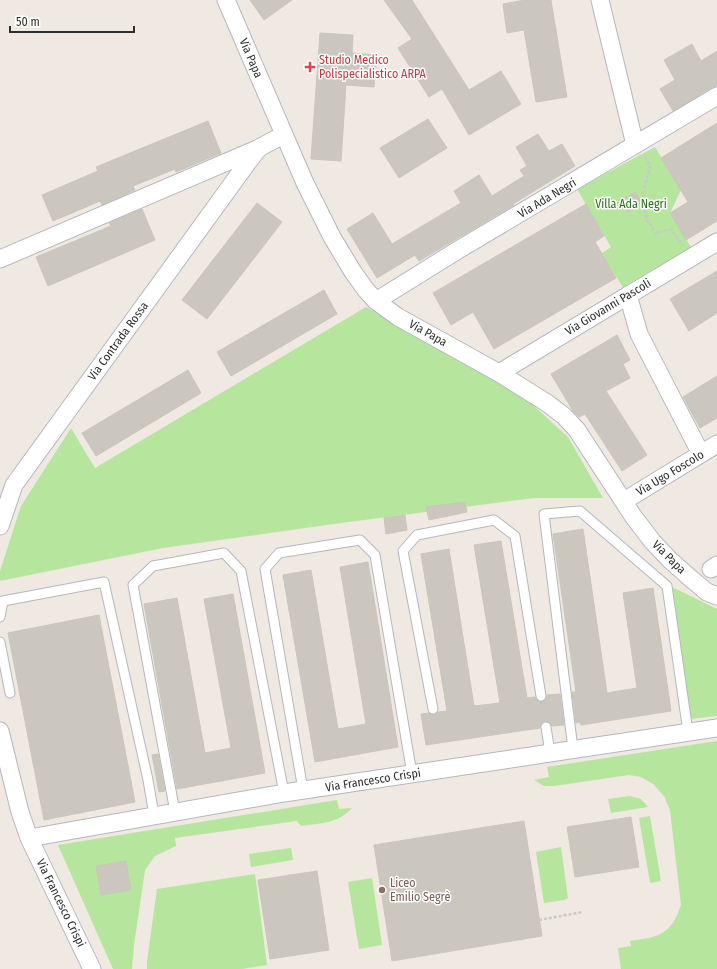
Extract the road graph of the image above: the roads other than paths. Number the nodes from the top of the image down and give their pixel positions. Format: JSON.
{"nodes":[{"id":1,"x":226,"y":0,"type":"edge"},
{"id":2,"x":600,"y":0,"type":"edge"},
{"id":3,"x":717,"y":96,"type":"edge"},
{"id":4,"x":283,"y":135,"type":"junction"},
{"id":5,"x":635,"y":145,"type":"junction"},
{"id":6,"x":260,"y":148,"type":"junction"},
{"id":7,"x":248,"y":162,"type":"junction"},
{"id":8,"x":717,"y":242,"type":"edge"},
{"id":9,"x":0,"y":259,"type":"edge"},
{"id":10,"x":628,"y":295,"type":"junction"},
{"id":11,"x":376,"y":301,"type":"junction"},
{"id":12,"x":498,"y":373,"type":"junction"},
{"id":13,"x":717,"y":444,"type":"edge"},
{"id":14,"x":701,"y":454,"type":"junction"},
{"id":15,"x":624,"y":501,"type":"junction"},
{"id":16,"x":0,"y":526,"type":"edge"},
{"id":17,"x":717,"y":596,"type":"edge"},
{"id":18,"x":0,"y":617,"type":"edge"},
{"id":19,"x":0,"y":642,"type":"edge"},
{"id":20,"x":10,"y":693,"type":"dead end"},
{"id":21,"x":541,"y":696,"type":"dead end"},
{"id":22,"x":433,"y":708,"type":"dead end"},
{"id":23,"x":546,"y":727,"type":"dead end"},
{"id":24,"x":717,"y":728,"type":"edge"},
{"id":25,"x":0,"y":731,"type":"edge"},
{"id":26,"x":688,"y":732,"type":"junction"},
{"id":27,"x":573,"y":749,"type":"junction"},
{"id":28,"x":550,"y":753,"type":"junction"},
{"id":29,"x":412,"y":774,"type":"junction"},
{"id":30,"x":302,"y":790,"type":"junction"},
{"id":31,"x":284,"y":793,"type":"junction"},
{"id":32,"x":175,"y":812,"type":"junction"},
{"id":33,"x":154,"y":815,"type":"junction"},
{"id":34,"x":29,"y":838,"type":"junction"},
{"id":35,"x":92,"y":969,"type":"edge"}],
"edges":[{"from":1,"to":4,"type":"street","name":"Via Papa"},
{"from":2,"to":5,"type":"street"},
{"from":3,"to":5,"type":"street","name":"Via Ada Negri"},
{"from":4,"to":6,"type":"street","name":"Via Contrada Rossa"},
{"from":4,"to":7,"type":"street"},
{"from":4,"to":11,"type":"street","name":"Via Papa"},
{"from":5,"to":11,"type":"street","name":"Via Ada Negri"},
{"from":6,"to":7,"type":"street","name":"Via Contrada Rossa"},
{"from":6,"to":9,"type":"street","name":"Via Contrada Rossa"},
{"from":7,"to":16,"type":"street","name":"Via Contrada Rossa"},
{"from":8,"to":10,"type":"street","name":"Via Giovanni Pascoli"},
{"from":10,"to":12,"type":"street","name":"Via Giovanni Pascoli"},
{"from":10,"to":14,"type":"street"},
{"from":11,"to":12,"type":"street","name":"Via Papa"},
{"from":12,"to":15,"type":"street","name":"Via Papa"},
{"from":13,"to":14,"type":"street","name":"Via Ugo Foscolo"},
{"from":14,"to":15,"type":"street","name":"Via Ugo Foscolo"},
{"from":15,"to":17,"type":"street","name":"Via Papa"},
{"from":18,"to":33,"type":"lane"},
{"from":19,"to":20,"type":"lane"},
{"from":21,"to":22,"type":"lane"},
{"from":23,"to":28,"type":"lane"},
{"from":24,"to":26,"type":"street","name":"Via Francesco Crispi"},
{"from":25,"to":34,"type":"street","name":"Via Francesco Crispi"},
{"from":26,"to":27,"type":"street","name":"Via Francesco Crispi"},
{"from":26,"to":27,"type":"lane"},
{"from":27,"to":28,"type":"street","name":"Via Francesco Crispi"},
{"from":28,"to":29,"type":"street","name":"Via Francesco Crispi"},
{"from":29,"to":30,"type":"street","name":"Via Francesco Crispi"},
{"from":29,"to":30,"type":"lane"},
{"from":30,"to":31,"type":"street","name":"Via Francesco Crispi"},
{"from":31,"to":32,"type":"street","name":"Via Francesco Crispi"},
{"from":31,"to":32,"type":"lane"},
{"from":32,"to":33,"type":"street","name":"Via Francesco Crispi"},
{"from":33,"to":34,"type":"street","name":"Via Francesco Crispi"},
{"from":34,"to":35,"type":"street","name":"Via Francesco Crispi"}]}
